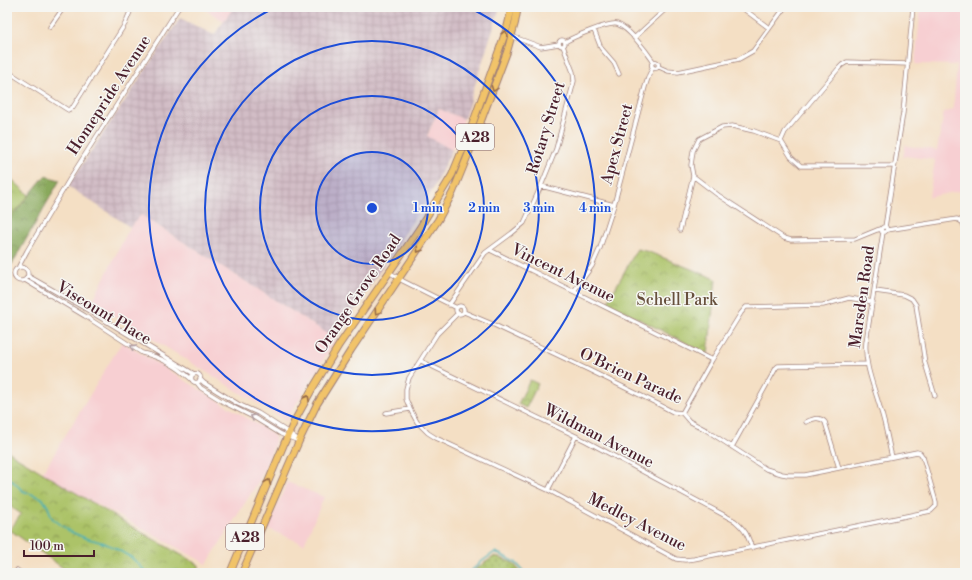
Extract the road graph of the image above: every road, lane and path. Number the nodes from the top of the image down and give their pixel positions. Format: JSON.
{"nodes":[{"id":1,"x":64,"y":7,"type":"edge"},
{"id":2,"x":132,"y":7,"type":"edge"},
{"id":3,"x":179,"y":7,"type":"edge"},
{"id":4,"x":512,"y":7,"type":"edge"},
{"id":5,"x":518,"y":7,"type":"edge"},
{"id":6,"x":668,"y":7,"type":"edge"},
{"id":7,"x":741,"y":7,"type":"edge"},
{"id":8,"x":785,"y":7,"type":"edge"},
{"id":9,"x":913,"y":7,"type":"edge"},
{"id":10,"x":50,"y":27,"type":"dead end"},
{"id":11,"x":769,"y":28,"type":"junction"},
{"id":12,"x":594,"y":30,"type":"junction"},
{"id":13,"x":512,"y":36,"type":"junction"},
{"id":14,"x":634,"y":38,"type":"junction"},
{"id":15,"x":564,"y":44,"type":"junction"},
{"id":16,"x":653,"y":61,"type":"junction"},
{"id":17,"x":908,"y":64,"type":"junction"},
{"id":18,"x":653,"y":67,"type":"junction"},
{"id":19,"x":659,"y":67,"type":"junction"},
{"id":20,"x":7,"y":71,"type":"edge"},
{"id":21,"x":619,"y":74,"type":"dead end"},
{"id":22,"x":781,"y":140,"type":"junction"},
{"id":23,"x":894,"y":166,"type":"junction"},
{"id":24,"x":693,"y":176,"type":"junction"},
{"id":25,"x":541,"y":186,"type":"junction"},
{"id":26,"x":614,"y":205,"type":"junction"},
{"id":27,"x":886,"y":228,"type":"junction"},
{"id":28,"x":965,"y":228,"type":"edge"},
{"id":29,"x":680,"y":230,"type":"dead end"},
{"id":30,"x":882,"y":231,"type":"junction"},
{"id":31,"x":490,"y":250,"type":"junction"},
{"id":32,"x":19,"y":266,"type":"junction"},
{"id":33,"x":389,"y":272,"type":"junction"},
{"id":34,"x":28,"y":276,"type":"junction"},
{"id":35,"x":399,"y":279,"type":"junction"},
{"id":36,"x":24,"y":280,"type":"junction"},
{"id":37,"x":875,"y":291,"type":"junction"},
{"id":38,"x":574,"y":292,"type":"junction"},
{"id":39,"x":872,"y":302,"type":"junction"},
{"id":40,"x":449,"y":305,"type":"junction"},
{"id":41,"x":457,"y":308,"type":"junction"},
{"id":42,"x":464,"y":312,"type":"junction"},
{"id":43,"x":458,"y":313,"type":"junction"},
{"id":44,"x":712,"y":360,"type":"junction"},
{"id":45,"x":421,"y":361,"type":"junction"},
{"id":46,"x":867,"y":364,"type":"junction"},
{"id":47,"x":194,"y":374,"type":"junction"},
{"id":48,"x":191,"y":379,"type":"junction"},
{"id":49,"x":198,"y":381,"type":"junction"},
{"id":50,"x":934,"y":396,"type":"dead end"},
{"id":51,"x":410,"y":409,"type":"junction"},
{"id":52,"x":682,"y":413,"type":"junction"},
{"id":53,"x":386,"y":414,"type":"dead end"},
{"id":54,"x":806,"y":422,"type":"dead end"},
{"id":55,"x":288,"y":435,"type":"junction"},
{"id":56,"x":576,"y":436,"type":"junction"},
{"id":57,"x":299,"y":441,"type":"junction"},
{"id":58,"x":732,"y":447,"type":"junction"},
{"id":59,"x":922,"y":455,"type":"joint"},
{"id":60,"x":892,"y":457,"type":"junction"},
{"id":61,"x":839,"y":468,"type":"junction"},
{"id":62,"x":548,"y":490,"type":"junction"},
{"id":63,"x":752,"y":548,"type":"junction"},
{"id":64,"x":230,"y":573,"type":"edge"},
{"id":65,"x":242,"y":573,"type":"edge"}],
"edges":[{"from":1,"to":10,"type":"street"},
{"from":2,"to":20,"type":"street"},
{"from":3,"to":32,"type":"street","name":"Homepride Avenue"},
{"from":33,"to":4,"type":"highway","name":"Orange Grove Road","number":"A28","one_way":true},
{"from":5,"to":13,"type":"highway","name":"Orange Grove Road","number":"A28"},
{"from":6,"to":14,"type":"street"},
{"from":7,"to":11,"type":"street"},
{"from":8,"to":11,"type":"street"},
{"from":9,"to":17,"type":"street","name":"Marsden Road"},
{"from":11,"to":19,"type":"street"},
{"from":12,"to":14,"type":"street"},
{"from":12,"to":15,"type":"street"},
{"from":12,"to":21,"type":"street"},
{"from":13,"to":15,"type":"street"},
{"from":13,"to":35,"type":"highway","name":"Orange Grove Road","number":"A28","one_way":true},
{"from":14,"to":16,"type":"street"},
{"from":15,"to":25,"type":"street","name":"Rotary Street"},
{"from":16,"to":18,"type":"street"},
{"from":16,"to":19,"type":"street"},
{"from":17,"to":22,"type":"street"},
{"from":17,"to":23,"type":"street","name":"Marsden Road"},
{"from":18,"to":19,"type":"street"},
{"from":18,"to":26,"type":"street","name":"Apex Street"},
{"from":22,"to":23,"type":"street"},
{"from":22,"to":24,"type":"street"},
{"from":23,"to":27,"type":"street","name":"Marsden Road"},
{"from":24,"to":29,"type":"street"},
{"from":24,"to":30,"type":"street"},
{"from":25,"to":26,"type":"street"},
{"from":25,"to":31,"type":"street","name":"Rotary Street"},
{"from":26,"to":38,"type":"street","name":"Apex Street"},
{"from":27,"to":28,"type":"street"},
{"from":27,"to":30,"type":"street"},
{"from":30,"to":37,"type":"street","name":"Marsden Road"},
{"from":31,"to":38,"type":"street","name":"Vincent Avenue"},
{"from":31,"to":40,"type":"street","name":"Rotary Street"},
{"from":32,"to":34,"type":"street"},
{"from":32,"to":36,"type":"street"},
{"from":33,"to":35,"type":"street"},
{"from":55,"to":33,"type":"highway","name":"Orange Grove Road","number":"A28","one_way":true},
{"from":34,"to":36,"type":"street"},
{"from":34,"to":47,"type":"street","name":"Viscount Place"},
{"from":35,"to":40,"type":"street"},
{"from":35,"to":57,"type":"highway","name":"Orange Grove Road","number":"A28","one_way":true},
{"from":48,"to":36,"type":"street","name":"Viscount Place","one_way":true},
{"from":37,"to":39,"type":"street","name":"Marsden Road"},
{"from":37,"to":50,"type":"street"},
{"from":38,"to":44,"type":"street","name":"Vincent Avenue"},
{"from":39,"to":44,"type":"street"},
{"from":39,"to":46,"type":"street","name":"Marsden Road"},
{"from":40,"to":41,"type":"street"},
{"from":41,"to":42,"type":"street"},
{"from":41,"to":43,"type":"street"},
{"from":42,"to":43,"type":"street"},
{"from":42,"to":52,"type":"street","name":"O'Brien Parade"},
{"from":43,"to":45,"type":"street","name":"Medley Avenue"},
{"from":44,"to":52,"type":"street"},
{"from":45,"to":51,"type":"street","name":"Medley Avenue"},
{"from":45,"to":56,"type":"street","name":"Wildman Avenue"},
{"from":46,"to":58,"type":"street"},
{"from":46,"to":60,"type":"street","name":"Marsden Road"},
{"from":47,"to":48,"type":"street"},
{"from":47,"to":49,"type":"street"},
{"from":48,"to":49,"type":"street"},
{"from":49,"to":55,"type":"street"},
{"from":51,"to":53,"type":"street"},
{"from":51,"to":62,"type":"street","name":"Medley Avenue"},
{"from":52,"to":58,"type":"street","name":"O'Brien Parade"},
{"from":54,"to":61,"type":"street"},
{"from":55,"to":57,"type":"street"},
{"from":64,"to":55,"type":"highway","name":"Orange Grove Road","number":"A28","one_way":true},
{"from":56,"to":62,"type":"street"},
{"from":56,"to":63,"type":"street","name":"Wildman Avenue"},
{"from":57,"to":65,"type":"highway","name":"Orange Grove Road","number":"A28"},
{"from":58,"to":61,"type":"street","name":"O'Brien Parade"},
{"from":59,"to":60,"type":"street","name":"O'Brien Parade"},
{"from":59,"to":63,"type":"street","name":"Medley Avenue"},
{"from":60,"to":61,"type":"street","name":"O'Brien Parade"},
{"from":62,"to":63,"type":"street","name":"Medley Avenue"}]}
